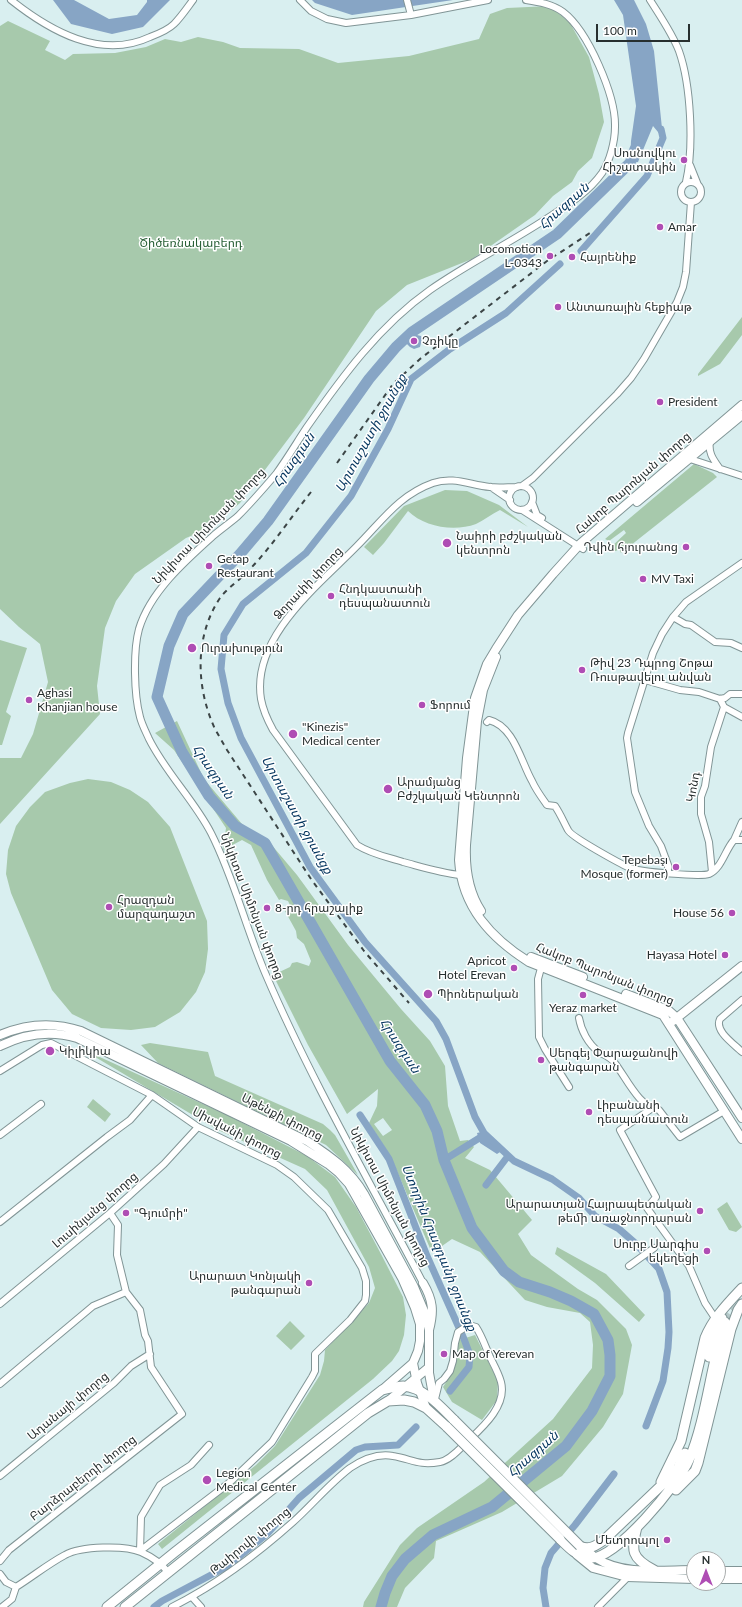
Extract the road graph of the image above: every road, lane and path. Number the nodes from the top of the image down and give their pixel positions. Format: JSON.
{"nodes":[{"id":1,"x":11,"y":0,"type":"edge"},
{"id":2,"x":193,"y":0,"type":"edge"},
{"id":3,"x":300,"y":0,"type":"edge"},
{"id":4,"x":408,"y":0,"type":"edge"},
{"id":5,"x":488,"y":0,"type":"edge"},
{"id":6,"x":526,"y":0,"type":"edge"},
{"id":7,"x":650,"y":0,"type":"edge"},
{"id":8,"x":410,"y":15,"type":"junction"},
{"id":9,"x":690,"y":165,"type":"junction"},
{"id":10,"x":686,"y":182,"type":"junction"},
{"id":11,"x":698,"y":184,"type":"junction"},
{"id":12,"x":691,"y":202,"type":"junction"},
{"id":13,"x":742,"y":405,"type":"edge"},
{"id":14,"x":742,"y":415,"type":"edge"},
{"id":15,"x":710,"y":441,"type":"junction"},
{"id":16,"x":686,"y":457,"type":"junction"},
{"id":17,"x":720,"y":469,"type":"junction"},
{"id":18,"x":742,"y":476,"type":"edge"},
{"id":19,"x":533,"y":478,"type":"junction"},
{"id":20,"x":490,"y":487,"type":"junction"},
{"id":21,"x":520,"y":487,"type":"junction"},
{"id":22,"x":530,"y":490,"type":"junction"},
{"id":23,"x":510,"y":500,"type":"junction"},
{"id":24,"x":532,"y":502,"type":"junction"},
{"id":25,"x":522,"y":510,"type":"junction"},
{"id":26,"x":582,"y":546,"type":"junction"},
{"id":27,"x":742,"y":565,"type":"edge"},
{"id":28,"x":673,"y":617,"type":"junction"},
{"id":29,"x":742,"y":648,"type":"edge"},
{"id":30,"x":645,"y":680,"type":"junction"},
{"id":31,"x":742,"y":694,"type":"edge"},
{"id":32,"x":720,"y":699,"type":"junction"},
{"id":33,"x":724,"y":707,"type":"junction"},
{"id":34,"x":742,"y":717,"type":"edge"},
{"id":35,"x":487,"y":722,"type":"dead end"},
{"id":36,"x":742,"y":822,"type":"edge"},
{"id":37,"x":734,"y":840,"type":"junction"},
{"id":38,"x":742,"y":840,"type":"edge"},
{"id":39,"x":668,"y":872,"type":"junction"},
{"id":40,"x":712,"y":872,"type":"junction"},
{"id":41,"x":460,"y":875,"type":"junction"},
{"id":42,"x":742,"y":966,"type":"edge"},
{"id":43,"x":541,"y":968,"type":"junction"},
{"id":44,"x":742,"y":1000,"type":"edge"},
{"id":45,"x":578,"y":1018,"type":"dead end"},
{"id":46,"x":677,"y":1018,"type":"junction"},
{"id":47,"x":670,"y":1024,"type":"junction"},
{"id":48,"x":0,"y":1035,"type":"edge"},
{"id":49,"x":0,"y":1046,"type":"edge"},
{"id":50,"x":742,"y":1052,"type":"edge"},
{"id":51,"x":0,"y":1071,"type":"edge"},
{"id":52,"x":569,"y":1088,"type":"dead end"},
{"id":53,"x":152,"y":1095,"type":"junction"},
{"id":54,"x":41,"y":1104,"type":"dead end"},
{"id":55,"x":652,"y":1109,"type":"junction"},
{"id":56,"x":724,"y":1111,"type":"junction"},
{"id":57,"x":742,"y":1118,"type":"edge"},
{"id":58,"x":198,"y":1127,"type":"junction"},
{"id":59,"x":0,"y":1135,"type":"edge"},
{"id":60,"x":742,"y":1139,"type":"edge"},
{"id":61,"x":110,"y":1213,"type":"junction"},
{"id":62,"x":0,"y":1222,"type":"edge"},
{"id":63,"x":654,"y":1248,"type":"dead end"},
{"id":64,"x":629,"y":1266,"type":"dead end"},
{"id":65,"x":423,"y":1283,"type":"junction"},
{"id":66,"x":742,"y":1288,"type":"edge"},
{"id":67,"x":126,"y":1292,"type":"junction"},
{"id":68,"x":0,"y":1304,"type":"edge"},
{"id":69,"x":421,"y":1304,"type":"junction"},
{"id":70,"x":742,"y":1304,"type":"edge"},
{"id":71,"x":721,"y":1319,"type":"junction"},
{"id":72,"x":429,"y":1330,"type":"junction"},
{"id":73,"x":150,"y":1354,"type":"junction"},
{"id":74,"x":413,"y":1363,"type":"junction"},
{"id":75,"x":428,"y":1368,"type":"junction"},
{"id":76,"x":416,"y":1378,"type":"junction"},
{"id":77,"x":0,"y":1384,"type":"edge"},
{"id":78,"x":405,"y":1387,"type":"junction"},
{"id":79,"x":382,"y":1390,"type":"junction"},
{"id":80,"x":420,"y":1391,"type":"junction"},
{"id":81,"x":434,"y":1400,"type":"junction"},
{"id":82,"x":388,"y":1401,"type":"junction"},
{"id":83,"x":426,"y":1408,"type":"junction"},
{"id":84,"x":209,"y":1445,"type":"dead end"},
{"id":85,"x":0,"y":1476,"type":"edge"},
{"id":86,"x":666,"y":1496,"type":"junction"},
{"id":87,"x":637,"y":1527,"type":"junction"},
{"id":88,"x":609,"y":1536,"type":"junction"},
{"id":89,"x":619,"y":1544,"type":"junction"},
{"id":90,"x":579,"y":1549,"type":"junction"},
{"id":91,"x":140,"y":1551,"type":"junction"},
{"id":92,"x":175,"y":1552,"type":"junction"},
{"id":93,"x":595,"y":1558,"type":"junction"},
{"id":94,"x":0,"y":1561,"type":"edge"},
{"id":95,"x":183,"y":1561,"type":"junction"},
{"id":96,"x":161,"y":1563,"type":"junction"},
{"id":97,"x":635,"y":1570,"type":"junction"},
{"id":98,"x":654,"y":1570,"type":"junction"},
{"id":99,"x":686,"y":1570,"type":"edge"},
{"id":100,"x":726,"y":1570,"type":"edge"},
{"id":101,"x":742,"y":1571,"type":"edge"},
{"id":102,"x":168,"y":1572,"type":"junction"},
{"id":103,"x":0,"y":1574,"type":"edge"},
{"id":104,"x":627,"y":1578,"type":"junction"},
{"id":105,"x":686,"y":1579,"type":"edge"},
{"id":106,"x":726,"y":1579,"type":"edge"},
{"id":107,"x":742,"y":1579,"type":"edge"},
{"id":108,"x":16,"y":1587,"type":"junction"},
{"id":109,"x":192,"y":1597,"type":"junction"},
{"id":110,"x":2,"y":1607,"type":"edge"},
{"id":111,"x":107,"y":1607,"type":"edge"},
{"id":112,"x":125,"y":1607,"type":"edge"},
{"id":113,"x":172,"y":1607,"type":"edge"},
{"id":114,"x":201,"y":1607,"type":"edge"},
{"id":115,"x":598,"y":1607,"type":"edge"}],
"edges":[{"from":1,"to":2,"type":"street"},
{"from":3,"to":8,"type":"street"},
{"from":4,"to":8,"type":"street"},
{"from":5,"to":8,"type":"street"},
{"from":6,"to":65,"type":"street","name":"Նիկիտա Սիմոնյան փողոց"},
{"from":7,"to":9,"type":"street"},
{"from":9,"to":10,"type":"street"},
{"from":9,"to":11,"type":"street"},
{"from":10,"to":11,"type":"street"},
{"from":10,"to":12,"type":"street"},
{"from":11,"to":12,"type":"street"},
{"from":12,"to":19,"type":"street"},
{"from":13,"to":16,"type":"main road","name":"Հակոբ Պարոնյան փողոց"},
{"from":14,"to":15,"type":"main road","name":"Հակոբ Պարոնյան փողոց"},
{"from":15,"to":16,"type":"main road","name":"Հակոբ Պարոնյան փողոց"},
{"from":15,"to":17,"type":"street"},
{"from":16,"to":17,"type":"street"},
{"from":16,"to":26,"type":"main road","name":"Հակոբ Պարոնյան փողոց"},
{"from":16,"to":26,"type":"main road","name":"Հակոբ Պարոնյան փողոց"},
{"from":17,"to":18,"type":"street"},
{"from":19,"to":21,"type":"street"},
{"from":19,"to":22,"type":"street"},
{"from":20,"to":21,"type":"street"},
{"from":20,"to":23,"type":"street"},
{"from":20,"to":41,"type":"street","name":"Ձորափի փողոց"},
{"from":21,"to":22,"type":"street"},
{"from":21,"to":23,"type":"street"},
{"from":22,"to":24,"type":"street"},
{"from":23,"to":25,"type":"street"},
{"from":24,"to":25,"type":"street"},
{"from":24,"to":26,"type":"street"},
{"from":25,"to":26,"type":"street"},
{"from":26,"to":41,"type":"main road","name":"Հակոբ Պարոնյան փողոց"},
{"from":26,"to":46,"type":"main road","name":"Հակոբ Պարոնյան փողոց"},
{"from":27,"to":28,"type":"street"},
{"from":28,"to":29,"type":"street"},
{"from":28,"to":30,"type":"street"},
{"from":30,"to":32,"type":"street"},
{"from":30,"to":39,"type":"street"},
{"from":31,"to":32,"type":"street"},
{"from":32,"to":33,"type":"street"},
{"from":33,"to":34,"type":"street"},
{"from":33,"to":40,"type":"street","name":"Կոնդ"},
{"from":35,"to":39,"type":"street"},
{"from":36,"to":37,"type":"street"},
{"from":37,"to":38,"type":"street"},
{"from":37,"to":40,"type":"street"},
{"from":39,"to":40,"type":"street"},
{"from":41,"to":43,"type":"main road","name":"Հակոբ Պարոնյան փողոց"},
{"from":42,"to":46,"type":"main road"},
{"from":43,"to":47,"type":"main road","name":"Հակոբ Պարոնյան փողոց"},
{"from":43,"to":52,"type":"street"},
{"from":44,"to":50,"type":"street"},
{"from":45,"to":55,"type":"street"},
{"from":46,"to":47,"type":"main road"},
{"from":46,"to":57,"type":"main road","name":"Հակոբ Պարոնյան փողոց"},
{"from":47,"to":56,"type":"main road","name":"Հակոբ Պարոնյան փողոց"},
{"from":48,"to":69,"type":"main road","name":"Աթենքի փողոց"},
{"from":49,"to":74,"type":"main road","name":"Աթենքի փողոց"},
{"from":51,"to":53,"type":"street","name":"Սիսվանի փողոց"},
{"from":53,"to":58,"type":"street","name":"Սիսվանի փողոց"},
{"from":53,"to":62,"type":"street"},
{"from":54,"to":59,"type":"street"},
{"from":55,"to":56,"type":"street"},
{"from":55,"to":71,"type":"street"},
{"from":56,"to":60,"type":"main road","name":"Հակոբ Պարոնյան փողոց"},
{"from":58,"to":61,"type":"street","name":"Լուսինյանց փողոց"},
{"from":58,"to":91,"type":"street","name":"Սիսվանի փողոց"},
{"from":61,"to":67,"type":"street"},
{"from":61,"to":68,"type":"street","name":"Լուսինյանց փողոց"},
{"from":63,"to":64,"type":"street"},
{"from":65,"to":69,"type":"main road"},
{"from":65,"to":72,"type":"main road"},
{"from":66,"to":71,"type":"highway"},
{"from":67,"to":73,"type":"street"},
{"from":67,"to":77,"type":"street"},
{"from":69,"to":72,"type":"main road","name":"Աթենքի փողոց"},
{"from":70,"to":86,"type":"highway"},
{"from":71,"to":86,"type":"highway"},
{"from":71,"to":88,"type":"highway"},
{"from":72,"to":75,"type":"main road","name":"Աթենքի փողոց"},
{"from":73,"to":85,"type":"street","name":"Ադանայի փողոց"},
{"from":73,"to":94,"type":"street","name":"Բարձրաբերդի փողոց"},
{"from":74,"to":76,"type":"main road"},
{"from":74,"to":79,"type":"main road"},
{"from":75,"to":76,"type":"main road"},
{"from":75,"to":81,"type":"main road","name":"Աթենքի փողոց"},
{"from":76,"to":78,"type":"main road"},
{"from":76,"to":80,"type":"main road"},
{"from":78,"to":79,"type":"highway"},
{"from":78,"to":80,"type":"highway"},
{"from":78,"to":82,"type":"main road"},
{"from":79,"to":92,"type":"highway"},
{"from":80,"to":81,"type":"highway"},
{"from":80,"to":83,"type":"main road"},
{"from":81,"to":90,"type":"highway","bridge":true},
{"from":81,"to":109,"type":"street","name":"Թաիրովի փողոց"},
{"from":82,"to":83,"type":"highway"},
{"from":82,"to":95,"type":"highway"},
{"from":83,"to":90,"type":"highway","bridge":true},
{"from":84,"to":91,"type":"street"},
{"from":86,"to":87,"type":"highway"},
{"from":87,"to":89,"type":"highway"},
{"from":87,"to":98,"type":"highway"},
{"from":88,"to":89,"type":"highway"},
{"from":88,"to":90,"type":"highway"},
{"from":89,"to":93,"type":"highway"},
{"from":90,"to":93,"type":"highway"},
{"from":90,"to":104,"type":"main road"},
{"from":91,"to":96,"type":"street"},
{"from":91,"to":108,"type":"street"},
{"from":92,"to":95,"type":"highway"},
{"from":92,"to":96,"type":"highway"},
{"from":93,"to":97,"type":"main road"},
{"from":95,"to":102,"type":"highway"},
{"from":96,"to":102,"type":"street"},
{"from":96,"to":111,"type":"highway"},
{"from":97,"to":98,"type":"main road"},
{"from":97,"to":104,"type":"street"},
{"from":98,"to":99,"type":"main road"},
{"from":100,"to":101,"type":"main road"},
{"from":102,"to":112,"type":"highway"},
{"from":103,"to":108,"type":"street"},
{"from":104,"to":105,"type":"main road"},
{"from":104,"to":115,"type":"street"},
{"from":106,"to":107,"type":"main road"},
{"from":108,"to":110,"type":"street"},
{"from":109,"to":113,"type":"street","name":"Թաիրովի փողոց"},
{"from":109,"to":114,"type":"street"}]}
